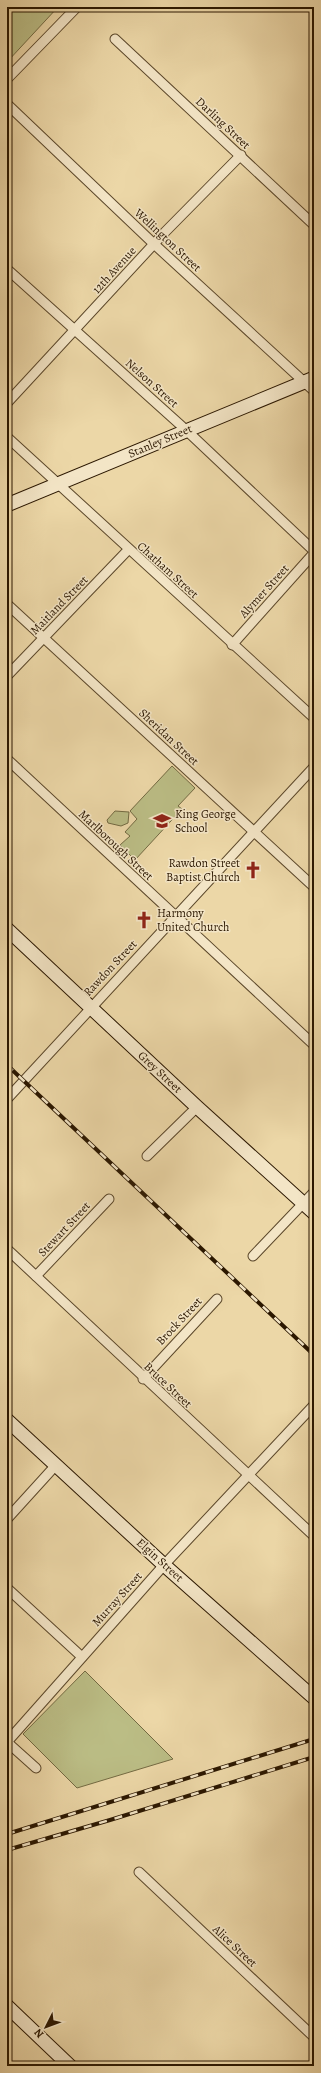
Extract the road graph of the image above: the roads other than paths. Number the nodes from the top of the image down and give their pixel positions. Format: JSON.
{"nodes":[{"id":1,"x":77,"y":7,"type":"edge"},
{"id":2,"x":115,"y":39,"type":"dead end"},
{"id":3,"x":7,"y":79,"type":"edge"},
{"id":4,"x":7,"y":104,"type":"edge"},
{"id":5,"x":241,"y":155,"type":"junction"},
{"id":6,"x":314,"y":225,"type":"edge"},
{"id":7,"x":154,"y":244,"type":"junction"},
{"id":8,"x":7,"y":269,"type":"edge"},
{"id":9,"x":76,"y":330,"type":"junction"},
{"id":10,"x":309,"y":380,"type":"edge"},
{"id":11,"x":314,"y":391,"type":"edge"},
{"id":12,"x":7,"y":403,"type":"edge"},
{"id":13,"x":186,"y":430,"type":"junction"},
{"id":14,"x":7,"y":438,"type":"edge"},
{"id":15,"x":58,"y":484,"type":"junction"},
{"id":16,"x":7,"y":505,"type":"edge"},
{"id":17,"x":128,"y":550,"type":"junction"},
{"id":18,"x":314,"y":552,"type":"edge"},
{"id":19,"x":7,"y":604,"type":"edge"},
{"id":20,"x":44,"y":638,"type":"junction"},
{"id":21,"x":232,"y":645,"type":"junction"},
{"id":22,"x":7,"y":676,"type":"edge"},
{"id":23,"x":314,"y":718,"type":"edge"},
{"id":24,"x":7,"y":759,"type":"edge"},
{"id":25,"x":314,"y":767,"type":"edge"},
{"id":26,"x":255,"y":832,"type":"junction"},
{"id":27,"x":314,"y":887,"type":"edge"},
{"id":28,"x":176,"y":917,"type":"junction"},
{"id":29,"x":7,"y":929,"type":"edge"},
{"id":30,"x":91,"y":1007,"type":"junction"},
{"id":31,"x":314,"y":1045,"type":"edge"},
{"id":32,"x":7,"y":1099,"type":"edge"},
{"id":33,"x":197,"y":1107,"type":"junction"},
{"id":34,"x":147,"y":1156,"type":"dead end"},
{"id":35,"x":314,"y":1192,"type":"edge"},
{"id":36,"x":109,"y":1199,"type":"dead end"},
{"id":37,"x":303,"y":1204,"type":"junction"},
{"id":38,"x":314,"y":1213,"type":"edge"},
{"id":39,"x":7,"y":1250,"type":"edge"},
{"id":40,"x":253,"y":1256,"type":"dead end"},
{"id":41,"x":36,"y":1276,"type":"junction"},
{"id":42,"x":217,"y":1299,"type":"dead end"},
{"id":43,"x":143,"y":1379,"type":"junction"},
{"id":44,"x":314,"y":1406,"type":"edge"},
{"id":45,"x":7,"y":1420,"type":"edge"},
{"id":46,"x":56,"y":1465,"type":"junction"},
{"id":47,"x":248,"y":1476,"type":"junction"},
{"id":48,"x":7,"y":1519,"type":"edge"},
{"id":49,"x":314,"y":1536,"type":"edge"},
{"id":50,"x":164,"y":1565,"type":"junction"},
{"id":51,"x":7,"y":1588,"type":"edge"},
{"id":52,"x":82,"y":1657,"type":"junction"},
{"id":53,"x":314,"y":1698,"type":"edge"},
{"id":54,"x":7,"y":1742,"type":"edge"},
{"id":55,"x":36,"y":1768,"type":"dead end"},
{"id":56,"x":139,"y":1872,"type":"dead end"},
{"id":57,"x":7,"y":2006,"type":"edge"},
{"id":58,"x":314,"y":2037,"type":"edge"},
{"id":59,"x":70,"y":2066,"type":"edge"}],
"edges":[{"from":1,"to":3,"type":"street"},
{"from":2,"to":5,"type":"street","name":"Darling Street"},
{"from":4,"to":7,"type":"street","name":"Wellington Street"},
{"from":5,"to":6,"type":"street","name":"Darling Street"},
{"from":5,"to":7,"type":"street","name":"12th Avenue"},
{"from":7,"to":9,"type":"street","name":"12th Avenue"},
{"from":7,"to":10,"type":"street","name":"Wellington Street"},
{"from":8,"to":9,"type":"street","name":"Nelson Street"},
{"from":9,"to":12,"type":"street","name":"12th Avenue"},
{"from":9,"to":13,"type":"street","name":"Nelson Street"},
{"from":10,"to":11,"type":"street","name":"Wellington Street"},
{"from":10,"to":13,"type":"street","name":"Stanley Street"},
{"from":13,"to":15,"type":"street","name":"Stanley Street"},
{"from":13,"to":18,"type":"street","name":"Nelson Street"},
{"from":14,"to":15,"type":"street","name":"Chatham Street"},
{"from":15,"to":16,"type":"street","name":"Stanley Street"},
{"from":15,"to":17,"type":"street","name":"Chatham Street"},
{"from":17,"to":20,"type":"street","name":"Maitland Street"},
{"from":17,"to":21,"type":"street","name":"Chatham Street"},
{"from":18,"to":21,"type":"street","name":"Alymer Street"},
{"from":19,"to":20,"type":"street","name":"Sheridan Street"},
{"from":20,"to":22,"type":"street","name":"Maitland Street"},
{"from":20,"to":26,"type":"street","name":"Sheridan Street"},
{"from":21,"to":23,"type":"street","name":"Chatham Street"},
{"from":24,"to":28,"type":"street","name":"Marlborough Street"},
{"from":25,"to":26,"type":"street","name":"Rawdon Street"},
{"from":26,"to":27,"type":"street","name":"Sheridan Street"},
{"from":26,"to":28,"type":"street","name":"Rawdon Street"},
{"from":28,"to":30,"type":"street","name":"Rawdon Street"},
{"from":28,"to":31,"type":"street","name":"Marlborough Street"},
{"from":29,"to":30,"type":"street","name":"Grey Street"},
{"from":30,"to":32,"type":"street","name":"Rawdon Street"},
{"from":30,"to":33,"type":"street","name":"Grey Street"},
{"from":33,"to":34,"type":"street"},
{"from":33,"to":37,"type":"street","name":"Grey Street"},
{"from":35,"to":37,"type":"street"},
{"from":36,"to":41,"type":"street","name":"Stewart Street"},
{"from":37,"to":38,"type":"street","name":"Grey Street"},
{"from":37,"to":40,"type":"street"},
{"from":39,"to":41,"type":"street","name":"Bruce Street"},
{"from":41,"to":43,"type":"street","name":"Bruce Street"},
{"from":42,"to":43,"type":"street","name":"Brock Street"},
{"from":43,"to":47,"type":"street","name":"Bruce Street"},
{"from":44,"to":47,"type":"street","name":"Murray Street"},
{"from":45,"to":46,"type":"street","name":"Elgin Street"},
{"from":46,"to":48,"type":"street"},
{"from":46,"to":50,"type":"street","name":"Elgin Street"},
{"from":47,"to":49,"type":"street","name":"Bruce Street"},
{"from":47,"to":50,"type":"street","name":"Murray Street"},
{"from":50,"to":52,"type":"street","name":"Murray Street"},
{"from":50,"to":53,"type":"street","name":"Elgin Street"},
{"from":51,"to":52,"type":"street"},
{"from":52,"to":54,"type":"street","name":"Murray Street"},
{"from":54,"to":55,"type":"street"},
{"from":56,"to":58,"type":"street","name":"Alice Street"},
{"from":57,"to":59,"type":"street"}]}
